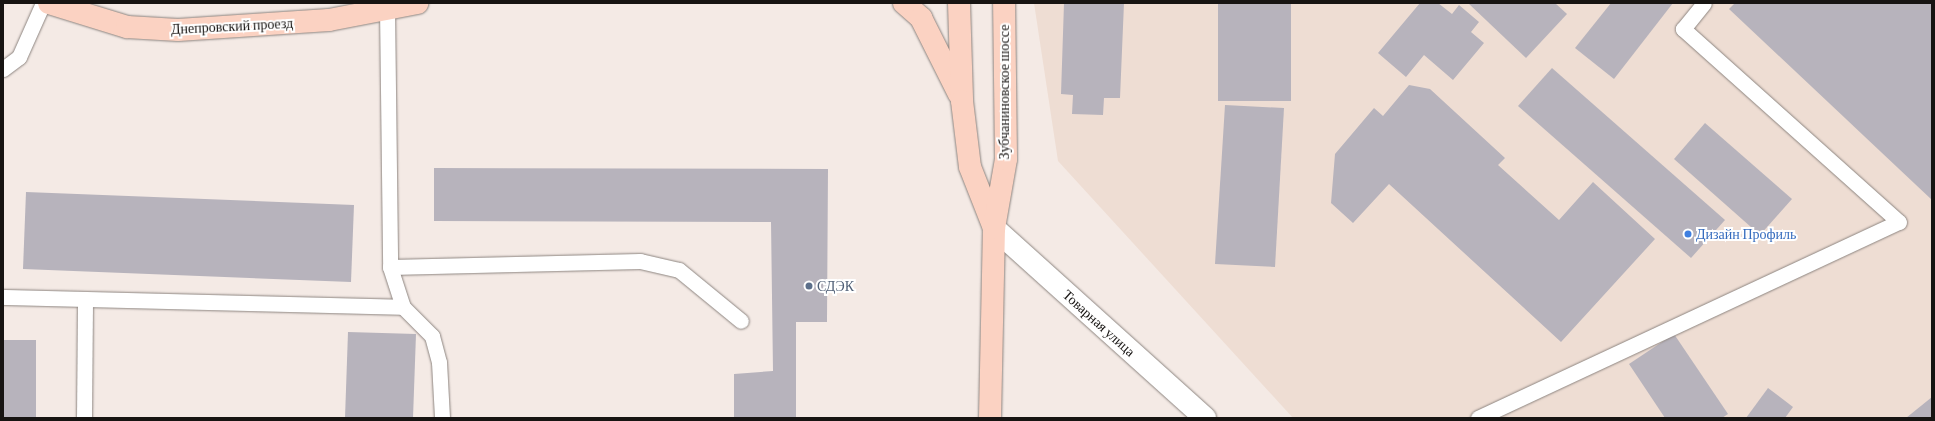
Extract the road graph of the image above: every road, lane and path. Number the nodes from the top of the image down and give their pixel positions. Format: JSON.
{"nodes":[{"id":1,"x":43,"y":3,"type":"edge"},
{"id":2,"x":49,"y":3,"type":"edge"},
{"id":3,"x":417,"y":3,"type":"edge"},
{"id":4,"x":904,"y":3,"type":"edge"},
{"id":5,"x":959,"y":3,"type":"edge"},
{"id":6,"x":1004,"y":3,"type":"edge"},
{"id":7,"x":1704,"y":3,"type":"edge"},
{"id":8,"x":387,"y":8,"type":"junction"},
{"id":9,"x":3,"y":69,"type":"edge"},
{"id":10,"x":962,"y":100,"type":"junction"},
{"id":11,"x":994,"y":228,"type":"junction"},
{"id":12,"x":390,"y":268,"type":"junction"},
{"id":13,"x":3,"y":297,"type":"edge"},
{"id":14,"x":86,"y":299,"type":"junction"},
{"id":15,"x":403,"y":307,"type":"junction"},
{"id":16,"x":741,"y":321,"type":"dead end"},
{"id":17,"x":84,"y":418,"type":"edge"},
{"id":18,"x":442,"y":418,"type":"edge"},
{"id":19,"x":990,"y":418,"type":"edge"},
{"id":20,"x":1205,"y":418,"type":"edge"},
{"id":21,"x":1478,"y":418,"type":"edge"}],
"edges":[{"from":1,"to":9,"type":"lane"},
{"from":2,"to":8,"type":"main road","name":"Днепровский проезд"},
{"from":3,"to":8,"type":"main road","name":"Днепровский проезд"},
{"from":4,"to":10,"type":"main road"},
{"from":5,"to":10,"type":"main road","name":"Зубчаниновское шоссе"},
{"from":6,"to":11,"type":"main road","name":"Зубчаниновское шоссе"},
{"from":7,"to":21,"type":"lane"},
{"from":8,"to":12,"type":"lane"},
{"from":10,"to":11,"type":"main road","name":"Зубчаниновское шоссе"},
{"from":11,"to":19,"type":"main road","name":"Зубчаниновское шоссе"},
{"from":11,"to":20,"type":"street","name":"Товарная улица"},
{"from":12,"to":15,"type":"lane"},
{"from":12,"to":16,"type":"lane"},
{"from":13,"to":14,"type":"lane"},
{"from":14,"to":15,"type":"lane"},
{"from":14,"to":17,"type":"lane"},
{"from":15,"to":18,"type":"lane"}]}
